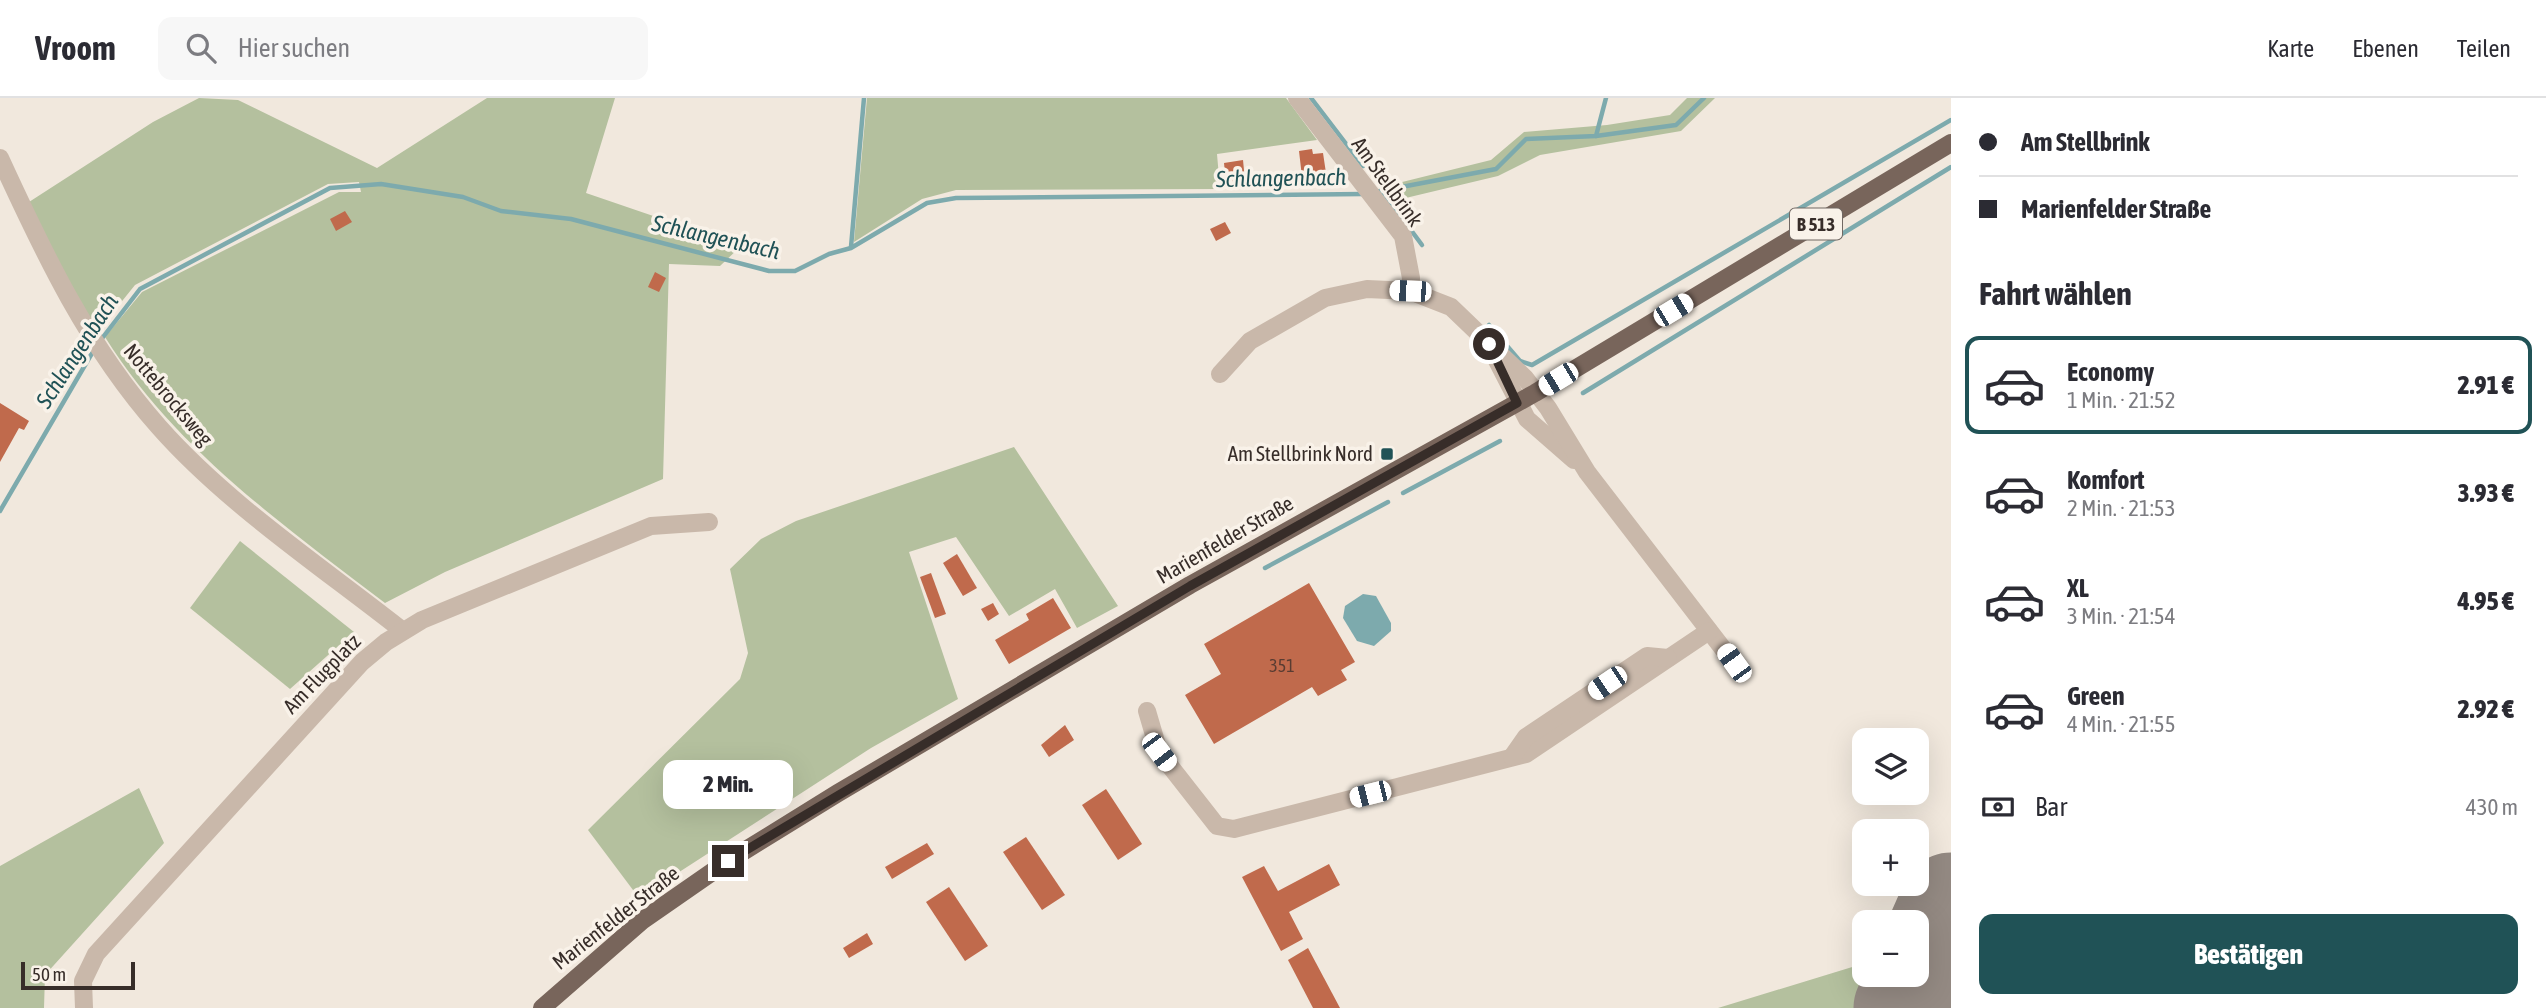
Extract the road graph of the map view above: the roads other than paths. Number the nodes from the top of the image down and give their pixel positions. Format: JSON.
{"nodes":[{"id":1,"x":1297,"y":98,"type":"edge"},
{"id":2,"x":1951,"y":143,"type":"edge"},
{"id":3,"x":0,"y":158,"type":"edge"},
{"id":4,"x":1410,"y":291,"type":"junction"},
{"id":5,"x":1489,"y":344,"type":"junction"},
{"id":6,"x":1220,"y":374,"type":"dead end"},
{"id":7,"x":1535,"y":393,"type":"junction"},
{"id":8,"x":1517,"y":403,"type":"junction"},
{"id":9,"x":1587,"y":472,"type":"junction"},
{"id":10,"x":709,"y":522,"type":"dead end"},
{"id":11,"x":403,"y":631,"type":"junction"},
{"id":12,"x":1709,"y":631,"type":"junction"},
{"id":13,"x":1734,"y":663,"type":"dead end"},
{"id":14,"x":1147,"y":711,"type":"dead end"},
{"id":15,"x":84,"y":1008,"type":"edge"},
{"id":16,"x":542,"y":1008,"type":"edge"}],
"edges":[{"from":1,"to":4,"type":"street","name":"Am Stellbrink"},
{"from":2,"to":7,"type":"main road","name":"Marienfelder Straße","number":"B 513"},
{"from":3,"to":11,"type":"street","name":"Nottebrocksweg"},
{"from":4,"to":5,"type":"street"},
{"from":4,"to":6,"type":"street"},
{"from":5,"to":7,"type":"street"},
{"from":5,"to":8,"type":"street"},
{"from":7,"to":8,"type":"main road","name":"Marienfelder Straße","number":"B 513"},
{"from":7,"to":9,"type":"street"},
{"from":8,"to":9,"type":"street"},
{"from":8,"to":16,"type":"main road","name":"Marienfelder Straße","number":"B 513"},
{"from":9,"to":12,"type":"street"},
{"from":10,"to":11,"type":"street","name":"Am Flugplatz"},
{"from":11,"to":15,"type":"street","name":"Am Flugplatz"},
{"from":12,"to":13,"type":"street"},
{"from":12,"to":14,"type":"street"}]}
